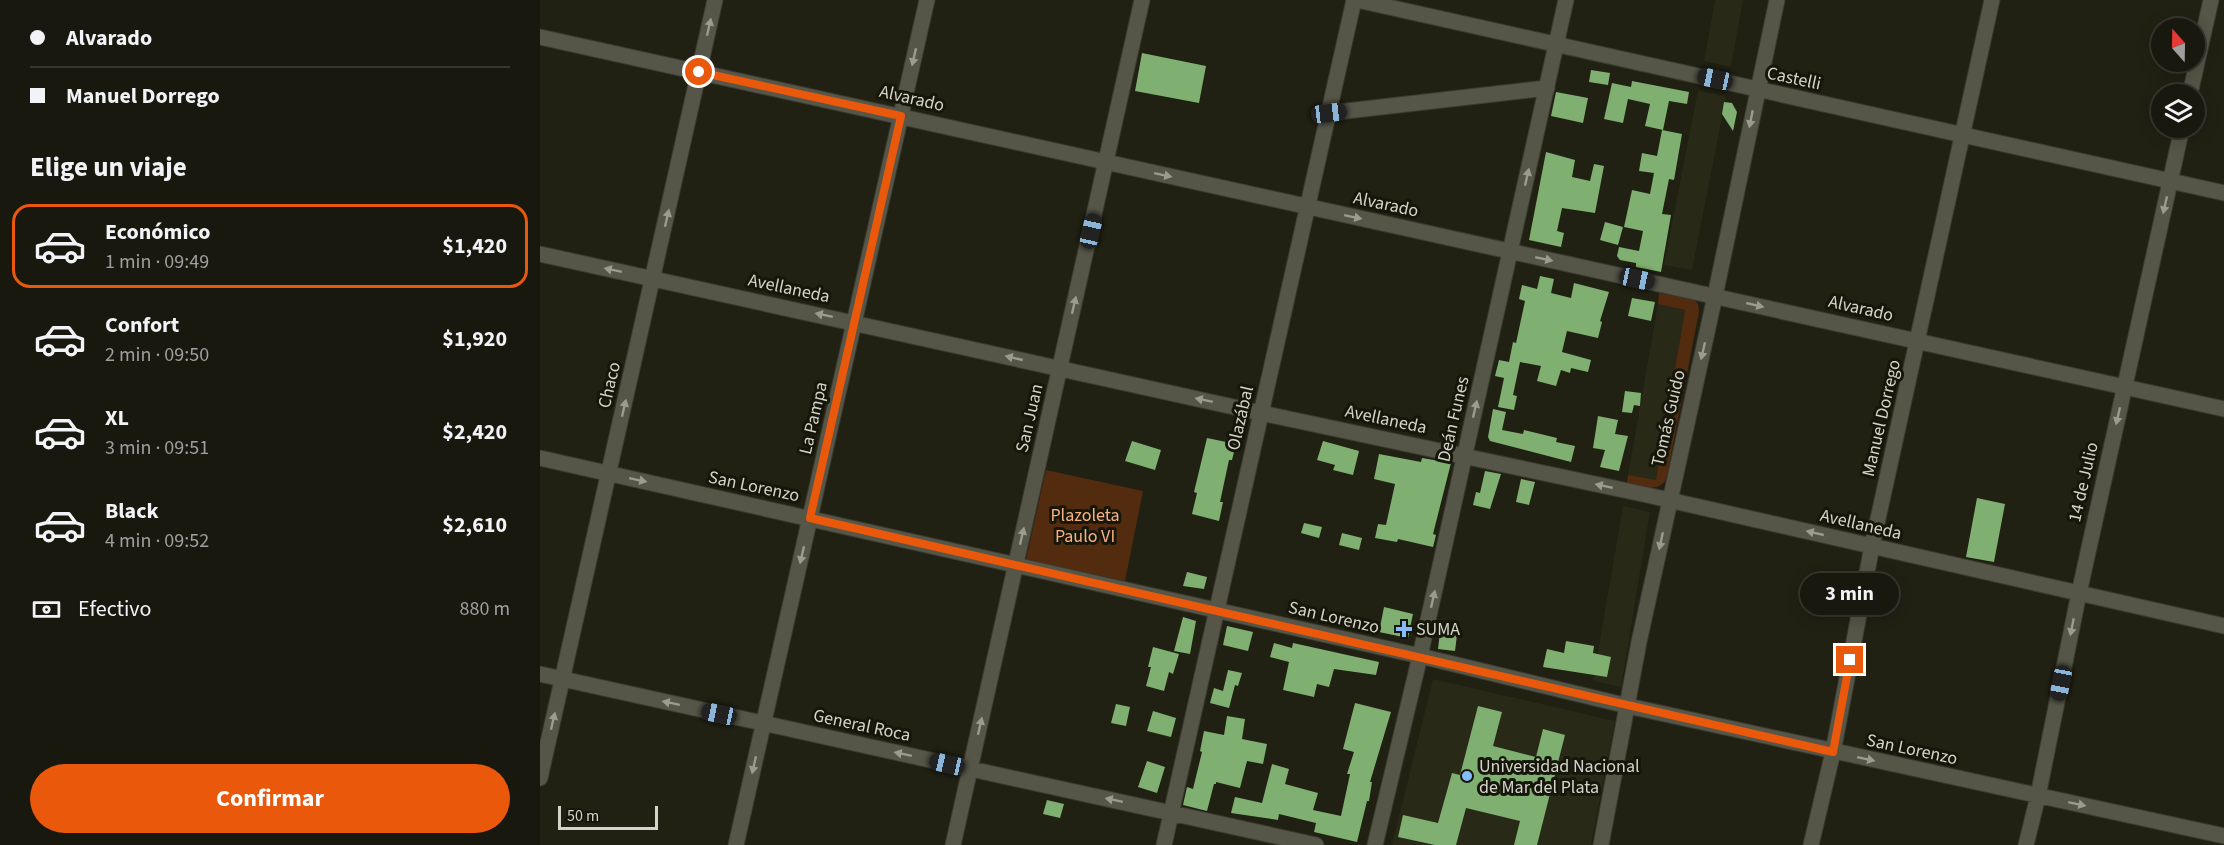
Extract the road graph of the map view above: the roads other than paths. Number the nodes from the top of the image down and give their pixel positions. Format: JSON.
{"nodes":[{"id":1,"x":716,"y":0,"type":"edge"},
{"id":2,"x":927,"y":0,"type":"edge"},
{"id":3,"x":1142,"y":0,"type":"edge"},
{"id":4,"x":1355,"y":0,"type":"edge"},
{"id":5,"x":1566,"y":0,"type":"edge"},
{"id":6,"x":1777,"y":0,"type":"edge"},
{"id":7,"x":1992,"y":0,"type":"edge"},
{"id":8,"x":2211,"y":0,"type":"edge"},
{"id":9,"x":540,"y":37,"type":"edge"},
{"id":10,"x":1556,"y":44,"type":"junction"},
{"id":11,"x":699,"y":72,"type":"junction"},
{"id":12,"x":2192,"y":84,"type":"edge"},
{"id":13,"x":1547,"y":88,"type":"junction"},
{"id":14,"x":1757,"y":90,"type":"junction"},
{"id":15,"x":1329,"y":113,"type":"junction"},
{"id":16,"x":901,"y":116,"type":"junction"},
{"id":17,"x":1963,"y":135,"type":"junction"},
{"id":18,"x":2180,"y":138,"type":"edge"},
{"id":19,"x":1106,"y":162,"type":"junction"},
{"id":20,"x":2170,"y":181,"type":"junction"},
{"id":21,"x":2224,"y":193,"type":"edge"},
{"id":22,"x":1308,"y":207,"type":"junction"},
{"id":23,"x":1510,"y":251,"type":"junction"},
{"id":24,"x":540,"y":254,"type":"edge"},
{"id":25,"x":653,"y":279,"type":"junction"},
{"id":26,"x":1715,"y":296,"type":"junction"},
{"id":27,"x":854,"y":322,"type":"junction"},
{"id":28,"x":1918,"y":341,"type":"junction"},
{"id":29,"x":1060,"y":368,"type":"junction"},
{"id":30,"x":2124,"y":387,"type":"junction"},
{"id":31,"x":2224,"y":409,"type":"edge"},
{"id":32,"x":1261,"y":413,"type":"junction"},
{"id":33,"x":1465,"y":456,"type":"junction"},
{"id":34,"x":540,"y":458,"type":"edge"},
{"id":35,"x":609,"y":474,"type":"junction"},
{"id":36,"x":1670,"y":500,"type":"junction"},
{"id":37,"x":810,"y":518,"type":"junction"},
{"id":38,"x":1872,"y":546,"type":"junction"},
{"id":39,"x":1016,"y":565,"type":"junction"},
{"id":40,"x":2079,"y":593,"type":"junction"},
{"id":41,"x":1217,"y":610,"type":"junction"},
{"id":42,"x":2224,"y":626,"type":"edge"},
{"id":43,"x":1420,"y":656,"type":"junction"},
{"id":44,"x":540,"y":674,"type":"edge"},
{"id":45,"x":563,"y":679,"type":"junction"},
{"id":46,"x":1628,"y":706,"type":"junction"},
{"id":47,"x":764,"y":723,"type":"junction"},
{"id":48,"x":1833,"y":752,"type":"junction"},
{"id":49,"x":970,"y":769,"type":"junction"},
{"id":50,"x":540,"y":778,"type":"edge"},
{"id":51,"x":2038,"y":796,"type":"junction"},
{"id":52,"x":1171,"y":813,"type":"junction"},
{"id":53,"x":2224,"y":836,"type":"edge"},
{"id":54,"x":736,"y":845,"type":"edge"},
{"id":55,"x":953,"y":845,"type":"edge"},
{"id":56,"x":1164,"y":845,"type":"edge"},
{"id":57,"x":1316,"y":845,"type":"edge"},
{"id":58,"x":1375,"y":845,"type":"edge"},
{"id":59,"x":1601,"y":845,"type":"edge"},
{"id":60,"x":1811,"y":845,"type":"edge"},
{"id":61,"x":2026,"y":845,"type":"edge"}],
"edges":[{"from":11,"to":1,"type":"street","name":"Chaco","one_way":true},
{"from":2,"to":16,"type":"street","name":"La Pampa","one_way":true},
{"from":3,"to":19,"type":"street","name":"San Juan"},
{"from":4,"to":10,"type":"street","name":"Castelli"},
{"from":4,"to":15,"type":"street","name":"Olazábal"},
{"from":5,"to":10,"type":"street","name":"Deán Funes"},
{"from":6,"to":14,"type":"street","name":"Tomás Guido"},
{"from":7,"to":17,"type":"street","name":"Manuel Dorrego"},
{"from":8,"to":12,"type":"street"},
{"from":9,"to":11,"type":"street","name":"Alvarado"},
{"from":10,"to":13,"type":"street","name":"Deán Funes"},
{"from":10,"to":14,"type":"street","name":"Castelli"},
{"from":11,"to":16,"type":"street","name":"Alvarado"},
{"from":25,"to":11,"type":"street","name":"Chaco","one_way":true},
{"from":13,"to":15,"type":"street"},
{"from":23,"to":13,"type":"street","name":"Deán Funes","one_way":true},
{"from":14,"to":17,"type":"street","name":"Castelli"},
{"from":14,"to":26,"type":"street","name":"Tomás Guido","one_way":true},
{"from":15,"to":22,"type":"street","name":"Olazábal"},
{"from":16,"to":19,"type":"street","name":"Alvarado"},
{"from":16,"to":27,"type":"street","name":"La Pampa"},
{"from":17,"to":20,"type":"street","name":"Castelli"},
{"from":17,"to":28,"type":"street","name":"Manuel Dorrego"},
{"from":18,"to":20,"type":"street","name":"14 de Julio"},
{"from":19,"to":22,"type":"street","name":"Alvarado","one_way":true},
{"from":29,"to":19,"type":"street","name":"San Juan","one_way":true},
{"from":20,"to":21,"type":"street","name":"Castelli"},
{"from":20,"to":30,"type":"street","name":"14 de Julio","one_way":true},
{"from":22,"to":23,"type":"street","name":"Alvarado","one_way":true},
{"from":22,"to":32,"type":"street","name":"Olazábal"},
{"from":23,"to":26,"type":"street","name":"Alvarado","one_way":true},
{"from":33,"to":23,"type":"street","name":"Deán Funes","one_way":true},
{"from":25,"to":24,"type":"street","name":"Avellaneda","one_way":true},
{"from":27,"to":25,"type":"street","name":"Avellaneda","one_way":true},
{"from":35,"to":25,"type":"street","name":"Chaco","one_way":true},
{"from":26,"to":28,"type":"street","name":"Alvarado","one_way":true},
{"from":26,"to":36,"type":"street","name":"Tomás Guido","one_way":true},
{"from":29,"to":27,"type":"street","name":"Avellaneda","one_way":true},
{"from":27,"to":37,"type":"street","name":"La Pampa"},
{"from":28,"to":30,"type":"street","name":"Alvarado"},
{"from":28,"to":38,"type":"street","name":"Manuel Dorrego"},
{"from":32,"to":29,"type":"street","name":"Avellaneda","one_way":true},
{"from":39,"to":29,"type":"street","name":"San Juan","one_way":true},
{"from":30,"to":31,"type":"street","name":"Alvarado"},
{"from":30,"to":40,"type":"street","name":"14 de Julio","one_way":true},
{"from":32,"to":33,"type":"street","name":"Avellaneda"},
{"from":32,"to":41,"type":"street","name":"Olazábal"},
{"from":36,"to":33,"type":"street","name":"Avellaneda","one_way":true},
{"from":43,"to":33,"type":"street","name":"Deán Funes","one_way":true},
{"from":34,"to":35,"type":"street","name":"San Lorenzo"},
{"from":35,"to":37,"type":"street","name":"San Lorenzo","one_way":true},
{"from":35,"to":45,"type":"street","name":"Chaco"},
{"from":38,"to":36,"type":"street","name":"Avellaneda","one_way":true},
{"from":36,"to":46,"type":"street","name":"Tomás Guido","one_way":true},
{"from":37,"to":39,"type":"street","name":"San Lorenzo"},
{"from":37,"to":47,"type":"street","name":"La Pampa","one_way":true},
{"from":38,"to":40,"type":"street","name":"Avellaneda"},
{"from":38,"to":48,"type":"street","name":"Manuel Dorrego"},
{"from":39,"to":41,"type":"street","name":"San Lorenzo"},
{"from":49,"to":39,"type":"street","name":"San Juan","one_way":true},
{"from":40,"to":42,"type":"street","name":"Avellaneda"},
{"from":40,"to":51,"type":"street","name":"14 de Julio","one_way":true},
{"from":41,"to":43,"type":"street","name":"San Lorenzo"},
{"from":41,"to":52,"type":"street","name":"Olazábal"},
{"from":43,"to":46,"type":"street","name":"San Lorenzo"},
{"from":43,"to":58,"type":"street","name":"Deán Funes"},
{"from":44,"to":45,"type":"street","name":"General Roca"},
{"from":47,"to":45,"type":"street","name":"General Roca","one_way":true},
{"from":50,"to":45,"type":"street","name":"Chaco","one_way":true},
{"from":46,"to":48,"type":"street","name":"San Lorenzo"},
{"from":46,"to":59,"type":"street","name":"Tomás Guido"},
{"from":49,"to":47,"type":"street","name":"General Roca","one_way":true},
{"from":47,"to":54,"type":"street","name":"La Pampa","one_way":true},
{"from":48,"to":51,"type":"street","name":"San Lorenzo","one_way":true},
{"from":48,"to":60,"type":"street","name":"Manuel Dorrego"},
{"from":52,"to":49,"type":"street","name":"General Roca","one_way":true},
{"from":49,"to":55,"type":"street","name":"San Juan"},
{"from":51,"to":53,"type":"street","name":"San Lorenzo","one_way":true},
{"from":51,"to":61,"type":"street","name":"14 de Julio"},
{"from":52,"to":56,"type":"street","name":"Olazábal"},
{"from":52,"to":57,"type":"street","name":"General Roca"}]}
